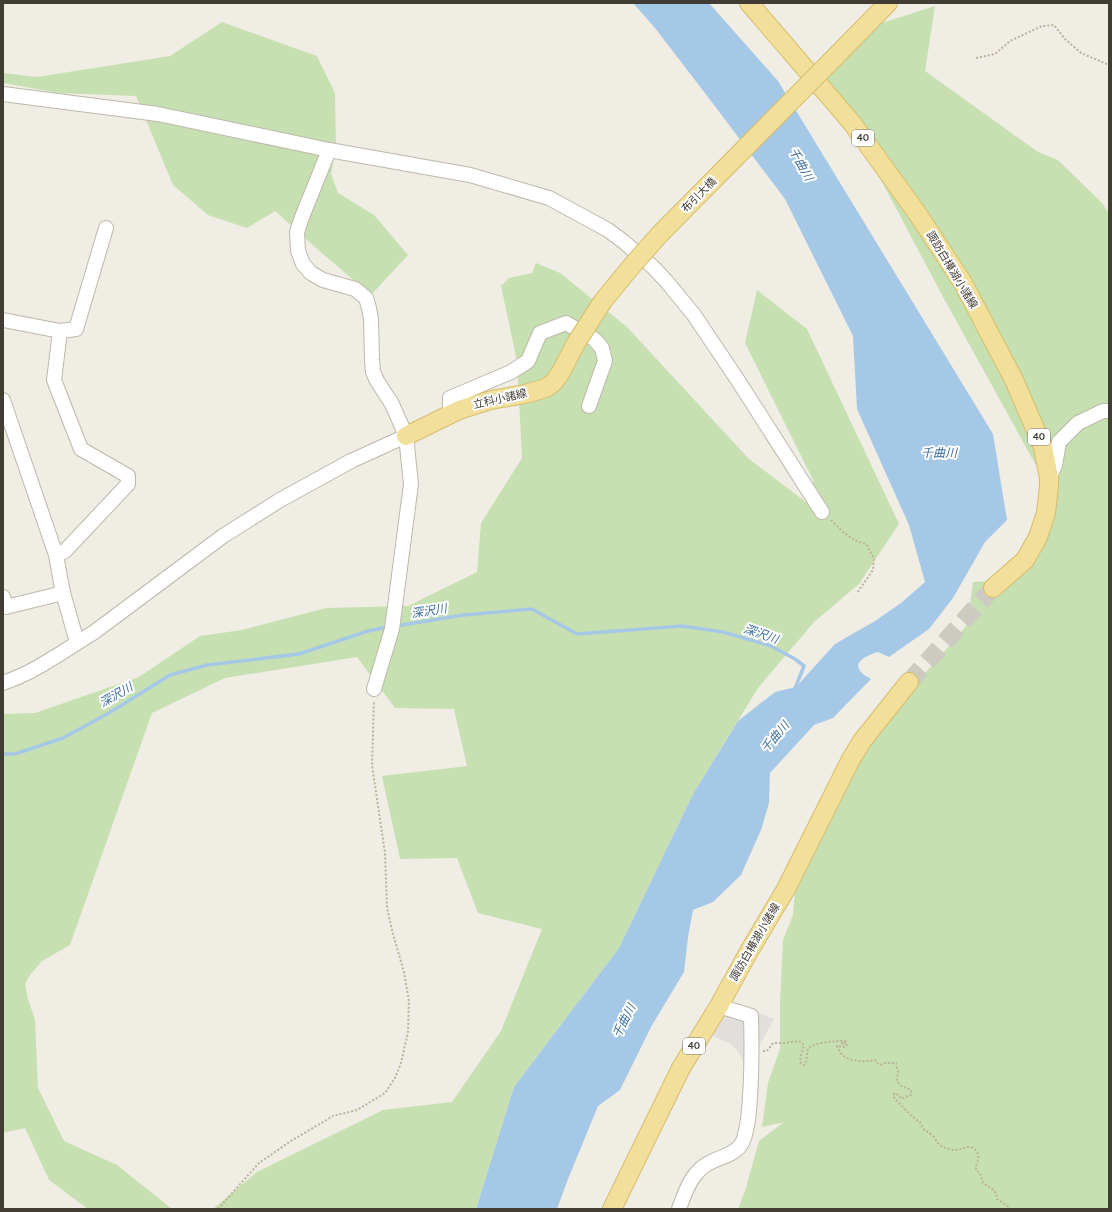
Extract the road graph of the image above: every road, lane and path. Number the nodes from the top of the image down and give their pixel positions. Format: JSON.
{"nodes":[{"id":1,"x":749,"y":3,"type":"edge"},
{"id":2,"x":888,"y":3,"type":"edge"},
{"id":3,"x":976,"y":58,"type":"dead end"},
{"id":4,"x":1109,"y":65,"type":"edge"},
{"id":5,"x":3,"y":94,"type":"edge"},
{"id":6,"x":329,"y":150,"type":"junction"},
{"id":7,"x":106,"y":228,"type":"dead end"},
{"id":8,"x":3,"y":320,"type":"edge"},
{"id":9,"x":60,"y":331,"type":"junction"},
{"id":10,"x":576,"y":344,"type":"joint"},
{"id":11,"x":3,"y":400,"type":"edge"},
{"id":12,"x":589,"y":406,"type":"dead end"},
{"id":13,"x":1109,"y":411,"type":"edge"},
{"id":14,"x":450,"y":414,"type":"junction"},
{"id":15,"x":406,"y":436,"type":"junction"},
{"id":16,"x":1049,"y":478,"type":"junction"},
{"id":17,"x":822,"y":512,"type":"joint"},
{"id":18,"x":56,"y":555,"type":"junction"},
{"id":19,"x":993,"y":588,"type":"tunnel mouth"},
{"id":20,"x":63,"y":593,"type":"junction"},
{"id":21,"x":857,"y":593,"type":"dead end"},
{"id":22,"x":3,"y":597,"type":"edge"},
{"id":23,"x":78,"y":642,"type":"junction"},
{"id":24,"x":909,"y":682,"type":"tunnel mouth"},
{"id":25,"x":3,"y":683,"type":"edge"},
{"id":26,"x":374,"y":689,"type":"joint"},
{"id":27,"x":719,"y":1006,"type":"junction"},
{"id":28,"x":762,"y":1052,"type":"dead end"},
{"id":29,"x":218,"y":1209,"type":"edge"},
{"id":30,"x":612,"y":1209,"type":"edge"},
{"id":31,"x":679,"y":1209,"type":"edge"},
{"id":32,"x":1010,"y":1209,"type":"edge"}],
"edges":[{"from":1,"to":16,"type":"main road","name":"諏訪白樺湖小諸線","number":"40"},
{"from":2,"to":10,"type":"main road","name":"布引大橋","bridge":true},
{"from":3,"to":4,"type":"path"},
{"from":5,"to":6,"type":"street"},
{"from":6,"to":15,"type":"street"},
{"from":6,"to":17,"type":"street"},
{"from":7,"to":9,"type":"street"},
{"from":8,"to":9,"type":"street"},
{"from":9,"to":18,"type":"street"},
{"from":10,"to":14,"type":"main road","name":"立科小諸線"},
{"from":11,"to":18,"type":"street"},
{"from":12,"to":14,"type":"street"},
{"from":13,"to":16,"type":"street"},
{"from":14,"to":15,"type":"main road","name":"立科小諸線"},
{"from":15,"to":23,"type":"street"},
{"from":15,"to":26,"type":"street"},
{"from":16,"to":19,"type":"main road","name":"諏訪白樺湖小諸線","number":"40"},
{"from":17,"to":21,"type":"path"},
{"from":18,"to":20,"type":"street"},
{"from":20,"to":22,"type":"street"},
{"from":20,"to":23,"type":"street"},
{"from":23,"to":25,"type":"street"},
{"from":24,"to":27,"type":"main road","name":"諏訪白樺湖小諸線","number":"40"},
{"from":26,"to":29,"type":"path"},
{"from":27,"to":30,"type":"main road","name":"諏訪白樺湖小諸線","number":"40"},
{"from":27,"to":31,"type":"street"},
{"from":28,"to":32,"type":"path"}]}
